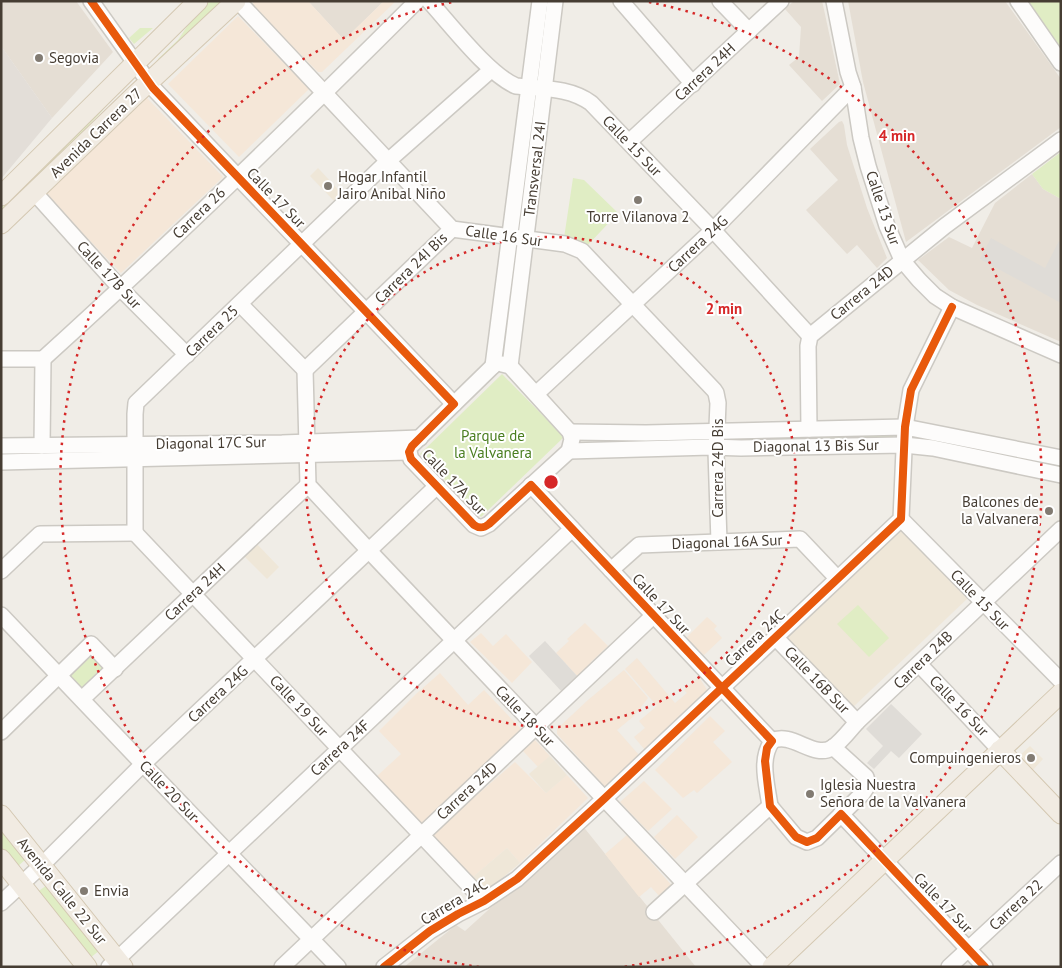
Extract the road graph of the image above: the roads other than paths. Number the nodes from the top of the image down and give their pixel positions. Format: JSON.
{"nodes":[{"id":1,"x":91,"y":1,"type":"edge"},
{"id":2,"x":198,"y":1,"type":"edge"},
{"id":3,"x":237,"y":1,"type":"edge"},
{"id":4,"x":417,"y":1,"type":"edge"},
{"id":5,"x":429,"y":1,"type":"edge"},
{"id":6,"x":540,"y":1,"type":"edge"},
{"id":7,"x":555,"y":1,"type":"edge"},
{"id":8,"x":621,"y":1,"type":"edge"},
{"id":9,"x":720,"y":1,"type":"edge"},
{"id":10,"x":781,"y":1,"type":"edge"},
{"id":11,"x":834,"y":1,"type":"edge"},
{"id":12,"x":1018,"y":1,"type":"edge"},
{"id":13,"x":749,"y":31,"type":"junction"},
{"id":14,"x":1061,"y":63,"type":"edge"},
{"id":15,"x":135,"y":64,"type":"junction"},
{"id":16,"x":491,"y":70,"type":"junction"},
{"id":17,"x":149,"y":82,"type":"junction"},
{"id":18,"x":693,"y":84,"type":"junction"},
{"id":19,"x":529,"y":87,"type":"junction"},
{"id":20,"x":853,"y":87,"type":"junction"},
{"id":21,"x":545,"y":89,"type":"junction"},
{"id":22,"x":324,"y":93,"type":"junction"},
{"id":23,"x":1061,"y":140,"type":"edge"},
{"id":24,"x":629,"y":142,"type":"junction"},
{"id":25,"x":388,"y":161,"type":"junction"},
{"id":26,"x":236,"y":176,"type":"junction"},
{"id":27,"x":34,"y":192,"type":"junction"},
{"id":28,"x":1,"y":196,"type":"edge"},
{"id":29,"x":1,"y":224,"type":"edge"},
{"id":30,"x":452,"y":229,"type":"junction"},
{"id":31,"x":713,"y":230,"type":"junction"},
{"id":32,"x":510,"y":237,"type":"junction"},
{"id":33,"x":526,"y":240,"type":"junction"},
{"id":34,"x":302,"y":245,"type":"junction"},
{"id":35,"x":902,"y":260,"type":"junction"},
{"id":36,"x":121,"y":288,"type":"junction"},
{"id":37,"x":240,"y":304,"type":"junction"},
{"id":38,"x":632,"y":305,"type":"junction"},
{"id":39,"x":952,"y":307,"type":"junction"},
{"id":40,"x":365,"y":312,"type":"junction"},
{"id":41,"x":810,"y":336,"type":"junction"},
{"id":42,"x":187,"y":355,"type":"junction"},
{"id":43,"x":1061,"y":355,"type":"edge"},
{"id":44,"x":1,"y":359,"type":"edge"},
{"id":45,"x":43,"y":359,"type":"junction"},
{"id":46,"x":493,"y":366,"type":"junction"},
{"id":47,"x":510,"y":366,"type":"junction"},
{"id":48,"x":305,"y":370,"type":"junction"},
{"id":49,"x":716,"y":393,"type":"joint"},
{"id":50,"x":536,"y":394,"type":"junction"},
{"id":51,"x":454,"y":404,"type":"junction"},
{"id":52,"x":905,"y":427,"type":"junction"},
{"id":53,"x":809,"y":429,"type":"junction"},
{"id":54,"x":717,"y":431,"type":"junction"},
{"id":55,"x":570,"y":432,"type":"junction"},
{"id":56,"x":420,"y":438,"type":"junction"},
{"id":57,"x":904,"y":445,"type":"junction"},
{"id":58,"x":1,"y":446,"type":"edge"},
{"id":59,"x":42,"y":446,"type":"junction"},
{"id":60,"x":1007,"y":446,"type":"junction"},
{"id":61,"x":716,"y":447,"type":"junction"},
{"id":62,"x":307,"y":448,"type":"junction"},
{"id":63,"x":569,"y":451,"type":"junction"},
{"id":64,"x":134,"y":452,"type":"junction"},
{"id":65,"x":408,"y":452,"type":"junction"},
{"id":66,"x":1061,"y":458,"type":"edge"},
{"id":67,"x":1,"y":462,"type":"edge"},
{"id":68,"x":1004,"y":463,"type":"junction"},
{"id":69,"x":1061,"y":475,"type":"edge"},
{"id":70,"x":308,"y":485,"type":"junction"},
{"id":71,"x":531,"y":485,"type":"junction"},
{"id":72,"x":437,"y":486,"type":"junction"},
{"id":73,"x":901,"y":519,"type":"junction"},
{"id":74,"x":572,"y":529,"type":"junction"},
{"id":75,"x":1061,"y":529,"type":"edge"},
{"id":76,"x":134,"y":533,"type":"junction"},
{"id":77,"x":719,"y":542,"type":"junction"},
{"id":78,"x":369,"y":551,"type":"junction"},
{"id":79,"x":611,"y":570,"type":"junction"},
{"id":80,"x":1,"y":571,"type":"edge"},
{"id":81,"x":837,"y":578,"type":"junction"},
{"id":82,"x":193,"y":594,"type":"junction"},
{"id":83,"x":983,"y":603,"type":"junction"},
{"id":84,"x":1,"y":614,"type":"edge"},
{"id":85,"x":653,"y":616,"type":"junction"},
{"id":86,"x":776,"y":638,"type":"junction"},
{"id":87,"x":454,"y":641,"type":"junction"},
{"id":88,"x":255,"y":659,"type":"junction"},
{"id":89,"x":919,"y":664,"type":"junction"},
{"id":90,"x":115,"y":668,"type":"junction"},
{"id":91,"x":59,"y":675,"type":"junction"},
{"id":92,"x":1061,"y":681,"type":"edge"},
{"id":93,"x":722,"y":688,"type":"junction"},
{"id":94,"x":1061,"y":693,"type":"edge"},
{"id":95,"x":82,"y":699,"type":"junction"},
{"id":96,"x":857,"y":722,"type":"junction"},
{"id":97,"x":536,"y":727,"type":"junction"},
{"id":98,"x":1,"y":732,"type":"edge"},
{"id":99,"x":772,"y":741,"type":"junction"},
{"id":100,"x":833,"y":747,"type":"junction"},
{"id":101,"x":340,"y":749,"type":"junction"},
{"id":102,"x":1000,"y":750,"type":"junction"},
{"id":103,"x":142,"y":764,"type":"junction"},
{"id":104,"x":604,"y":799,"type":"junction"},
{"id":105,"x":770,"y":806,"type":"junction"},
{"id":106,"x":841,"y":814,"type":"junction"},
{"id":107,"x":1061,"y":814,"type":"edge"},
{"id":108,"x":1,"y":815,"type":"edge"},
{"id":109,"x":422,"y":835,"type":"junction"},
{"id":110,"x":229,"y":853,"type":"junction"},
{"id":111,"x":1,"y":859,"type":"edge"},
{"id":112,"x":885,"y":861,"type":"junction"},
{"id":113,"x":1061,"y":863,"type":"edge"},
{"id":114,"x":42,"y":865,"type":"junction"},
{"id":115,"x":686,"y":883,"type":"junction"},
{"id":116,"x":22,"y":885,"type":"junction"},
{"id":117,"x":484,"y":901,"type":"junction"},
{"id":118,"x":1,"y":903,"type":"edge"},
{"id":119,"x":654,"y":912,"type":"dead end"},
{"id":120,"x":311,"y":939,"type":"junction"},
{"id":121,"x":968,"y":949,"type":"junction"},
{"id":122,"x":116,"y":964,"type":"edge"},
{"id":123,"x":87,"y":967,"type":"edge"},
{"id":124,"x":282,"y":967,"type":"edge"},
{"id":125,"x":338,"y":967,"type":"edge"},
{"id":126,"x":384,"y":967,"type":"edge"},
{"id":127,"x":764,"y":967,"type":"edge"},
{"id":128,"x":772,"y":967,"type":"edge"},
{"id":129,"x":949,"y":967,"type":"edge"},
{"id":130,"x":985,"y":967,"type":"edge"}],
"edges":[{"from":1,"to":15,"type":"street","name":"Calle 17 Sur"},
{"from":2,"to":15,"type":"main road","name":"Avenida Carrera 27"},
{"from":3,"to":17,"type":"main road","name":"Avenida Carrera 27"},
{"from":3,"to":22,"type":"street","name":"Calle 16 Sur"},
{"from":4,"to":22,"type":"street","name":"Carrera 26"},
{"from":5,"to":16,"type":"street","name":"Calle 15 Sur"},
{"from":6,"to":19,"type":"street","name":"Transversal 24I"},
{"from":7,"to":21,"type":"street","name":"Transversal 24I"},
{"from":8,"to":18,"type":"street"},
{"from":9,"to":13,"type":"street"},
{"from":10,"to":13,"type":"street","name":"Carrera 24H"},
{"from":11,"to":20,"type":"street","name":"Calle 13 Sur"},
{"from":12,"to":14,"type":"street"},
{"from":13,"to":18,"type":"street","name":"Carrera 24H"},
{"from":15,"to":17,"type":"street","name":"Calle 17 Sur"},
{"from":15,"to":28,"type":"main road","name":"Avenida Carrera 27"},
{"from":16,"to":19,"type":"street","name":"Calle 15 Sur"},
{"from":16,"to":25,"type":"street","name":"Carrera 25"},
{"from":17,"to":26,"type":"street","name":"Calle 17 Sur"},
{"from":17,"to":27,"type":"main road","name":"Avenida Carrera 27"},
{"from":18,"to":24,"type":"street","name":"Carrera 24H"},
{"from":19,"to":21,"type":"street","name":"Calle 15 Sur"},
{"from":19,"to":32,"type":"street","name":"Transversal 24I"},
{"from":20,"to":31,"type":"street","name":"Carrera 24G"},
{"from":20,"to":35,"type":"street","name":"Calle 13 Sur"},
{"from":21,"to":24,"type":"street","name":"Calle 15 Sur"},
{"from":21,"to":33,"type":"street","name":"Transversal 24I"},
{"from":22,"to":25,"type":"street","name":"Calle 16 Sur"},
{"from":22,"to":26,"type":"street","name":"Carrera 26"},
{"from":23,"to":35,"type":"street","name":"Carrera 24D"},
{"from":24,"to":31,"type":"street","name":"Calle 15 Sur"},
{"from":25,"to":30,"type":"street","name":"Calle 16 Sur"},
{"from":25,"to":34,"type":"street","name":"Carrera 25"},
{"from":26,"to":34,"type":"street","name":"Calle 17 Sur"},
{"from":26,"to":36,"type":"street","name":"Carrera 26"},
{"from":27,"to":29,"type":"main road","name":"Avenida Carrera 27"},
{"from":27,"to":36,"type":"street","name":"Calle 17B Sur"},
{"from":30,"to":32,"type":"street","name":"Calle 16 Sur"},
{"from":30,"to":40,"type":"street","name":"Carrera 24I Bis"},
{"from":31,"to":38,"type":"street","name":"Carrera 24G"},
{"from":31,"to":41,"type":"street","name":"Calle 15 Sur"},
{"from":32,"to":33,"type":"street","name":"Calle 16 Sur"},
{"from":32,"to":46,"type":"street","name":"Transversal 24I"},
{"from":33,"to":38,"type":"street","name":"Calle 16 Sur"},
{"from":33,"to":47,"type":"street","name":"Transversal 24I"},
{"from":34,"to":37,"type":"street","name":"Carrera 25"},
{"from":34,"to":40,"type":"street","name":"Calle 17 Sur"},
{"from":35,"to":39,"type":"street","name":"Calle 13 Sur"},
{"from":35,"to":41,"type":"street","name":"Carrera 24D"},
{"from":36,"to":42,"type":"street","name":"Calle 17B Sur"},
{"from":36,"to":45,"type":"street","name":"Carrera 26"},
{"from":37,"to":42,"type":"street","name":"Carrera 25"},
{"from":37,"to":48,"type":"street"},
{"from":38,"to":49,"type":"street","name":"Calle 16 Sur"},
{"from":38,"to":50,"type":"street","name":"Carrera 24G"},
{"from":39,"to":43,"type":"street","name":"Calle 13 Sur"},
{"from":39,"to":52,"type":"street"},
{"from":40,"to":48,"type":"street","name":"Carrera 24I Bis"},
{"from":40,"to":51,"type":"street","name":"Calle 17 Sur"},
{"from":41,"to":53,"type":"street"},
{"from":42,"to":64,"type":"street","name":"Carrera 25"},
{"from":44,"to":45,"type":"street"},
{"from":45,"to":59,"type":"street"},
{"from":46,"to":47,"type":"street"},
{"from":46,"to":51,"type":"street"},
{"from":47,"to":50,"type":"street"},
{"from":48,"to":62,"type":"street"},
{"from":49,"to":54,"type":"street","name":"Carrera 24D Bis"},
{"from":50,"to":55,"type":"street"},
{"from":51,"to":56,"type":"street"},
{"from":52,"to":53,"type":"street","name":"Diagonal 13 Bis Sur"},
{"from":52,"to":57,"type":"street"},
{"from":52,"to":60,"type":"street","name":"Diagonal 13 Bis Sur"},
{"from":53,"to":54,"type":"street","name":"Diagonal 13 Bis Sur"},
{"from":54,"to":55,"type":"street","name":"Diagonal 13 Bis Sur"},
{"from":54,"to":61,"type":"street","name":"Carrera 24D Bis"},
{"from":55,"to":63,"type":"street"},
{"from":56,"to":62,"type":"street","name":"Diagonal 17C Sur"},
{"from":56,"to":65,"type":"street"},
{"from":57,"to":61,"type":"street","name":"Diagonal 13 Bis Sur"},
{"from":57,"to":68,"type":"street","name":"Diagonal 13 Bis Sur"},
{"from":57,"to":73,"type":"street"},
{"from":58,"to":59,"type":"street","name":"Diagonal 17C Sur"},
{"from":59,"to":64,"type":"street","name":"Diagonal 17C Sur"},
{"from":60,"to":66,"type":"street","name":"Diagonal 13 Bis Sur"},
{"from":60,"to":68,"type":"street"},
{"from":61,"to":63,"type":"street","name":"Diagonal 13 Bis Sur"},
{"from":61,"to":77,"type":"street","name":"Carrera 24D Bis"},
{"from":62,"to":64,"type":"street","name":"Diagonal 17C Sur"},
{"from":62,"to":65,"type":"street","name":"Diagonal 17C Sur"},
{"from":62,"to":70,"type":"street"},
{"from":63,"to":71,"type":"street"},
{"from":64,"to":67,"type":"street","name":"Diagonal 17C Sur"},
{"from":64,"to":76,"type":"street","name":"Carrera 25"},
{"from":65,"to":72,"type":"street","name":"Calle 17A Sur"},
{"from":68,"to":69,"type":"street","name":"Diagonal 13 Bis Sur"},
{"from":70,"to":78,"type":"street","name":"Calle 18 Sur"},
{"from":70,"to":82,"type":"street","name":"Carrera 24H"},
{"from":71,"to":72,"type":"street","name":"Calle 17A Sur"},
{"from":71,"to":74,"type":"street","name":"Calle 17 Sur"},
{"from":72,"to":78,"type":"street","name":"Carrera 24G"},
{"from":73,"to":81,"type":"street","name":"Carrera 24C"},
{"from":73,"to":83,"type":"street","name":"Calle 15 Sur"},
{"from":74,"to":79,"type":"street","name":"Calle 17 Sur"},
{"from":74,"to":87,"type":"street","name":"Carrera 24F"},
{"from":75,"to":83,"type":"street","name":"Carrera 24B"},
{"from":76,"to":80,"type":"street"},
{"from":76,"to":82,"type":"street","name":"Calle 19 Sur"},
{"from":77,"to":79,"type":"street","name":"Diagonal 16A Sur"},
{"from":77,"to":81,"type":"street","name":"Diagonal 16A Sur"},
{"from":78,"to":87,"type":"street","name":"Calle 18 Sur"},
{"from":78,"to":88,"type":"street","name":"Carrera 24G"},
{"from":79,"to":85,"type":"street","name":"Calle 17 Sur"},
{"from":81,"to":86,"type":"street","name":"Carrera 24C"},
{"from":82,"to":88,"type":"street","name":"Calle 19 Sur"},
{"from":82,"to":90,"type":"street","name":"Carrera 24H"},
{"from":83,"to":89,"type":"street","name":"Carrera 24B"},
{"from":83,"to":92,"type":"street","name":"Calle 15 Sur"},
{"from":84,"to":91,"type":"street","name":"Calle 20 Sur"},
{"from":85,"to":93,"type":"street","name":"Calle 17 Sur"},
{"from":85,"to":97,"type":"street","name":"Carrera 24D"},
{"from":86,"to":93,"type":"street","name":"Carrera 24C"},
{"from":86,"to":96,"type":"street","name":"Calle 16B Sur"},
{"from":87,"to":97,"type":"street","name":"Calle 18 Sur"},
{"from":87,"to":101,"type":"street","name":"Carrera 24F"},
{"from":88,"to":101,"type":"street","name":"Calle 19 Sur"},
{"from":88,"to":103,"type":"street","name":"Carrera 24G"},
{"from":89,"to":96,"type":"street","name":"Carrera 24B"},
{"from":89,"to":102,"type":"street","name":"Calle 16 Sur"},
{"from":90,"to":91,"type":"street"},
{"from":90,"to":95,"type":"street","name":"Carrera 24H"},
{"from":91,"to":95,"type":"street","name":"Calle 20 Sur"},
{"from":91,"to":98,"type":"street"},
{"from":93,"to":99,"type":"street","name":"Calle 17 Sur"},
{"from":93,"to":104,"type":"street","name":"Carrera 24C"},
{"from":94,"to":102,"type":"main road"},
{"from":95,"to":103,"type":"street","name":"Calle 20 Sur"},
{"from":96,"to":100,"type":"street","name":"Carrera 24B"},
{"from":97,"to":104,"type":"street","name":"Calle 18 Sur"},
{"from":97,"to":109,"type":"street","name":"Carrera 24D"},
{"from":99,"to":100,"type":"street"},
{"from":99,"to":105,"type":"street"},
{"from":100,"to":106,"type":"street"},
{"from":101,"to":109,"type":"street","name":"Calle 19 Sur"},
{"from":101,"to":110,"type":"street","name":"Carrera 24F"},
{"from":102,"to":107,"type":"main road","name":"Calle 16 Sur"},
{"from":102,"to":112,"type":"main road"},
{"from":103,"to":110,"type":"street","name":"Calle 20 Sur"},
{"from":103,"to":114,"type":"street","name":"Carrera 24G"},
{"from":104,"to":115,"type":"street","name":"Calle 18 Sur"},
{"from":104,"to":117,"type":"street","name":"Carrera 24C"},
{"from":105,"to":106,"type":"street"},
{"from":105,"to":115,"type":"street"},
{"from":106,"to":112,"type":"street","name":"Calle 17 Sur"},
{"from":108,"to":114,"type":"main road","name":"Avenida Calle 22 Sur"},
{"from":109,"to":117,"type":"street","name":"Calle 19 Sur"},
{"from":109,"to":120,"type":"street","name":"Carrera 24D"},
{"from":110,"to":120,"type":"street","name":"Calle 20 Sur"},
{"from":110,"to":122,"type":"street","name":"Carrera 24F"},
{"from":111,"to":116,"type":"main road","name":"Avenida Calle 22 Sur"},
{"from":112,"to":121,"type":"street","name":"Calle 17 Sur"},
{"from":112,"to":128,"type":"main road"},
{"from":113,"to":121,"type":"street","name":"Carrera 22"},
{"from":114,"to":116,"type":"street","name":"Carrera 24G"},
{"from":114,"to":122,"type":"main road","name":"Avenida Calle 22 Sur"},
{"from":115,"to":119,"type":"street"},
{"from":115,"to":127,"type":"street","name":"Calle 18 Sur"},
{"from":116,"to":118,"type":"street","name":"Carrera 24G"},
{"from":116,"to":123,"type":"main road","name":"Avenida Calle 22 Sur"},
{"from":117,"to":126,"type":"street","name":"Carrera 24C"},
{"from":120,"to":124,"type":"street","name":"Carrera 24D"},
{"from":120,"to":125,"type":"street","name":"Calle 20 Sur"},
{"from":121,"to":129,"type":"street","name":"Carrera 22"},
{"from":121,"to":130,"type":"street","name":"Calle 17 Sur"}]}
